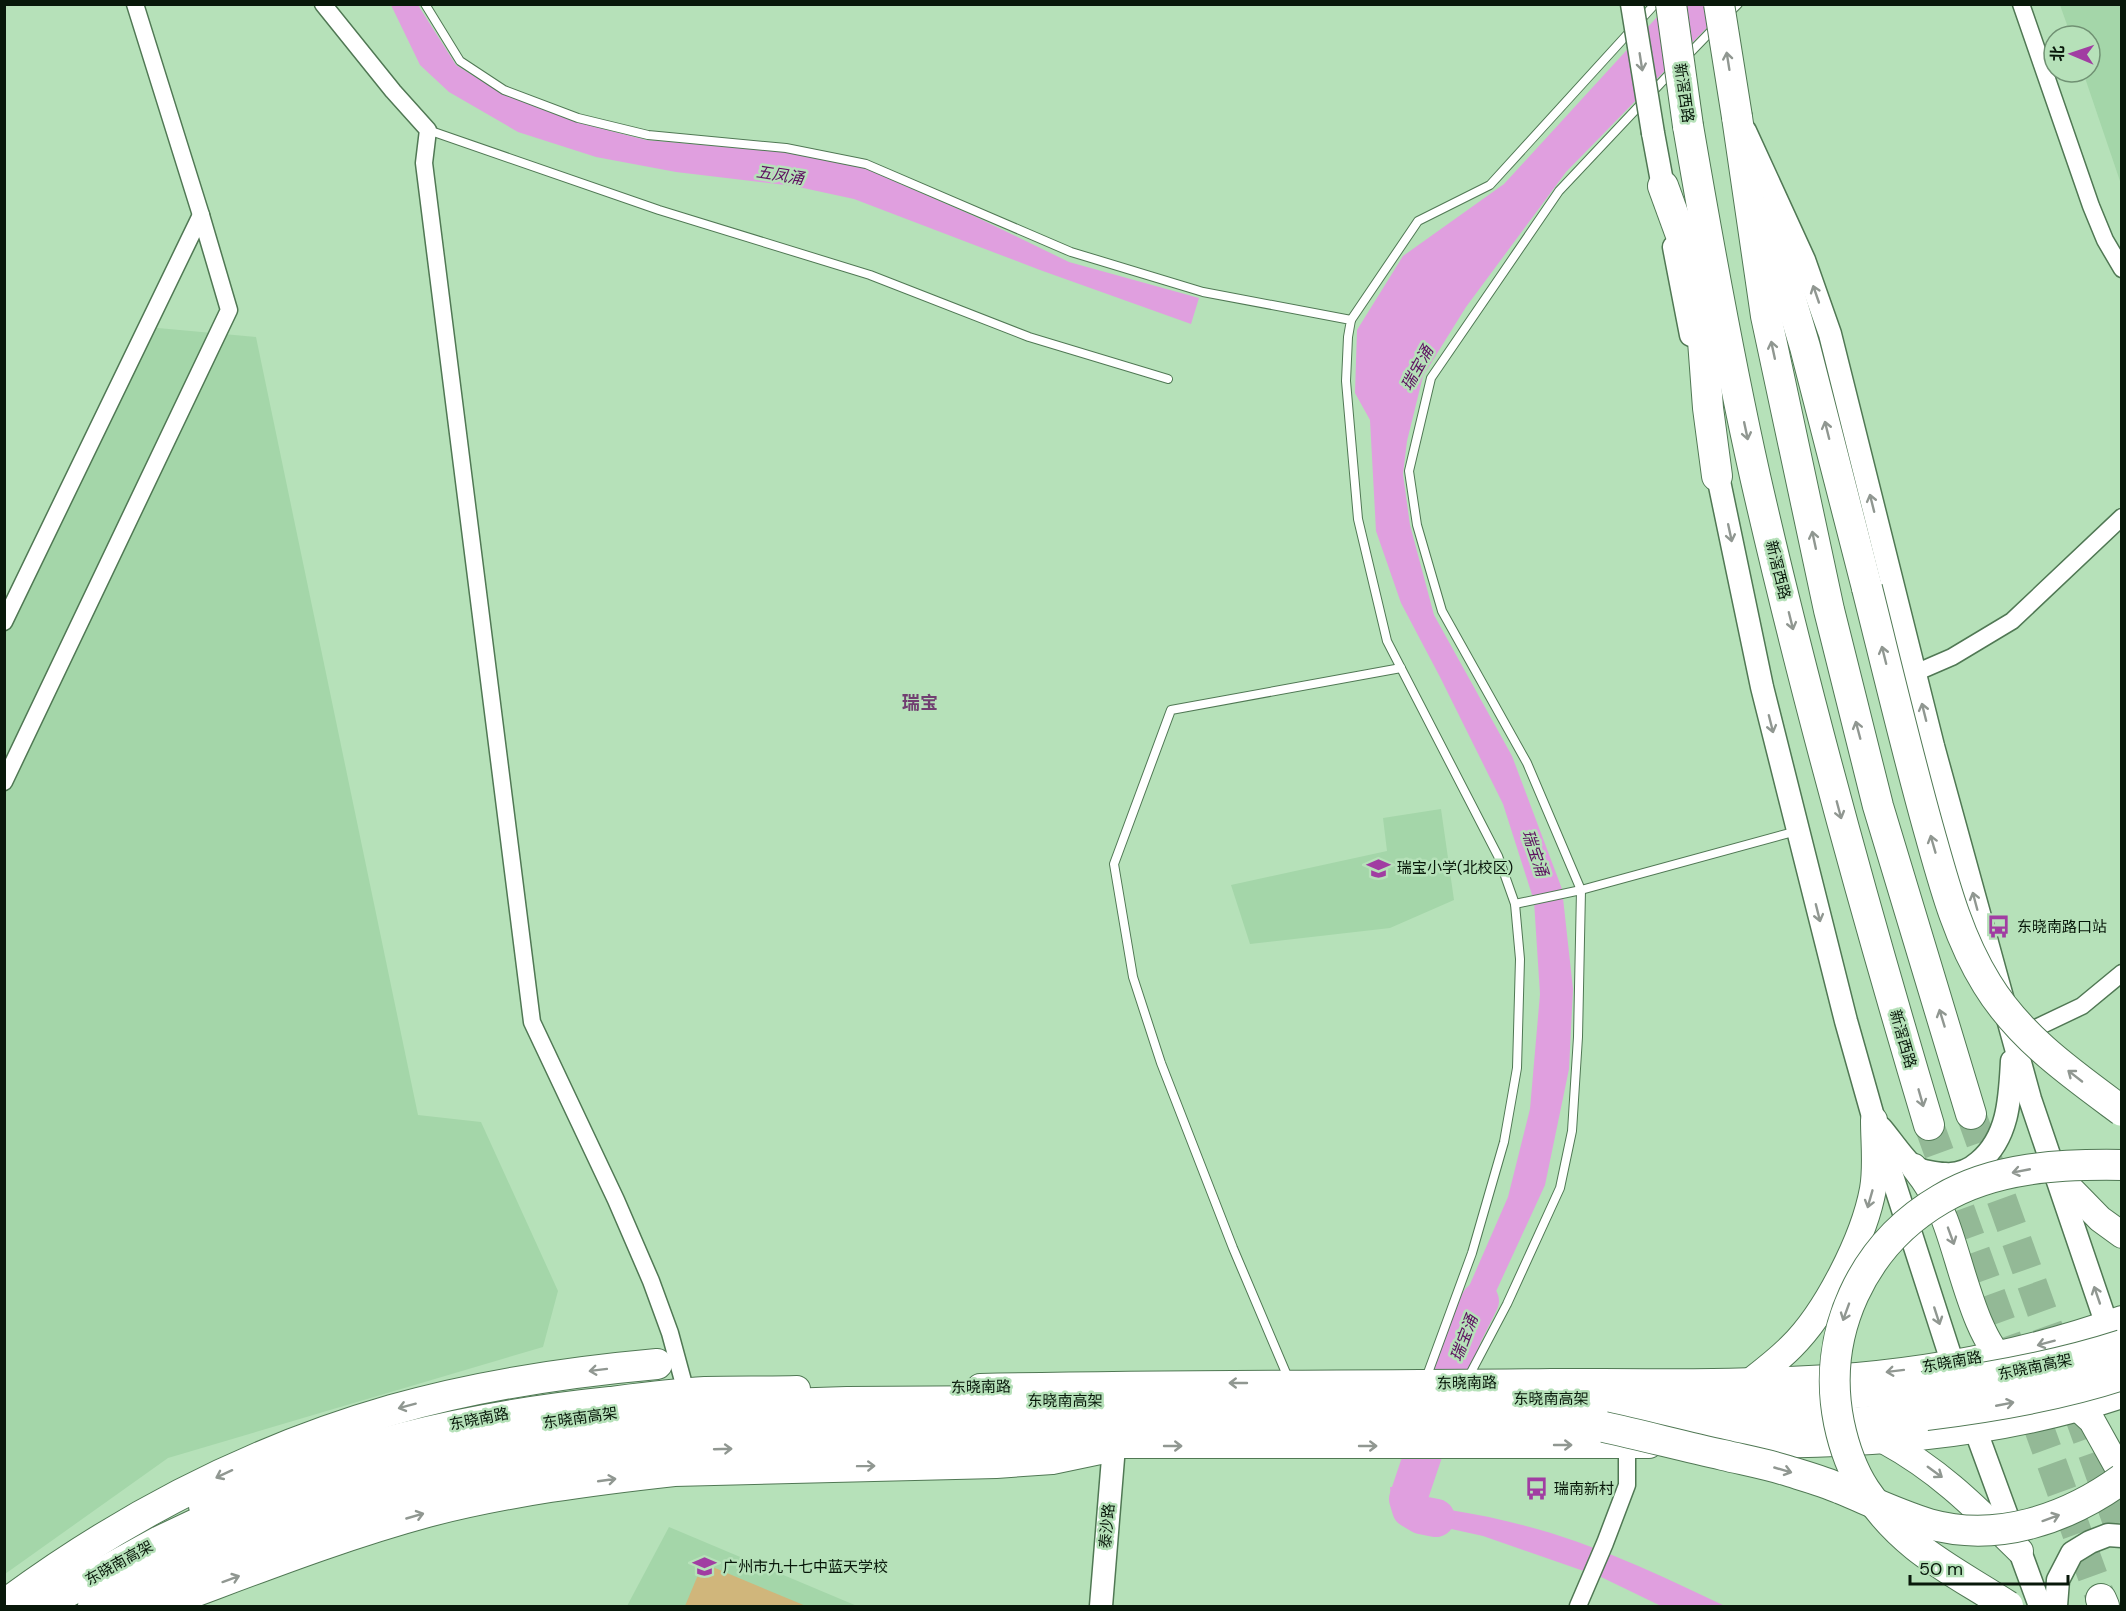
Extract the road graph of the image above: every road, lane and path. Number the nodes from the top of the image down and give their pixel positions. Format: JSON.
{"nodes":[{"id":1,"x":135,"y":4,"type":"edge"},
{"id":2,"x":323,"y":4,"type":"edge"},
{"id":3,"x":425,"y":4,"type":"edge"},
{"id":4,"x":1632,"y":4,"type":"edge"},
{"id":5,"x":1655,"y":4,"type":"edge"},
{"id":6,"x":1671,"y":4,"type":"edge"},
{"id":7,"x":1719,"y":4,"type":"edge"},
{"id":8,"x":1738,"y":4,"type":"edge"},
{"id":9,"x":2021,"y":4,"type":"edge"},
{"id":10,"x":1737,"y":117,"type":"junction"},
{"id":11,"x":1688,"y":126,"type":"junction"},
{"id":12,"x":428,"y":130,"type":"junction"},
{"id":13,"x":1663,"y":186,"type":"junction"},
{"id":14,"x":201,"y":215,"type":"junction"},
{"id":15,"x":2121,"y":269,"type":"edge"},
{"id":16,"x":1698,"y":282,"type":"junction"},
{"id":17,"x":1351,"y":320,"type":"junction"},
{"id":18,"x":1168,"y":379,"type":"dead end"},
{"id":19,"x":1737,"y":389,"type":"junction"},
{"id":20,"x":1718,"y":476,"type":"junction"},
{"id":21,"x":2121,"y":517,"type":"edge"},
{"id":22,"x":4,"y":622,"type":"edge"},
{"id":23,"x":1401,"y":668,"type":"junction"},
{"id":24,"x":1915,"y":673,"type":"junction"},
{"id":25,"x":4,"y":782,"type":"edge"},
{"id":26,"x":1798,"y":831,"type":"junction"},
{"id":27,"x":1581,"y":890,"type":"junction"},
{"id":28,"x":1515,"y":904,"type":"junction"},
{"id":29,"x":2121,"y":973,"type":"edge"},
{"id":30,"x":2013,"y":1038,"type":"junction"},
{"id":31,"x":2121,"y":1112,"type":"edge"},
{"id":32,"x":1971,"y":1114,"type":"tunnel mouth"},
{"id":33,"x":1874,"y":1120,"type":"junction"},
{"id":34,"x":1929,"y":1125,"type":"tunnel mouth"},
{"id":35,"x":2121,"y":1165,"type":"edge"},
{"id":36,"x":1914,"y":1167,"type":"junction"},
{"id":37,"x":2055,"y":1173,"type":"junction"},
{"id":38,"x":2121,"y":1234,"type":"edge"},
{"id":39,"x":2117,"y":1330,"type":"edge"},
{"id":40,"x":1997,"y":1354,"type":"junction"},
{"id":41,"x":1953,"y":1363,"type":"junction"},
{"id":42,"x":657,"y":1364,"type":"dead end"},
{"id":43,"x":2121,"y":1373,"type":"edge"},
{"id":44,"x":1752,"y":1380,"type":"junction"},
{"id":45,"x":1290,"y":1383,"type":"junction"},
{"id":46,"x":1424,"y":1384,"type":"junction"},
{"id":47,"x":1464,"y":1384,"type":"junction"},
{"id":48,"x":687,"y":1392,"type":"junction"},
{"id":49,"x":2121,"y":1394,"type":"edge"},
{"id":50,"x":2079,"y":1409,"type":"junction"},
{"id":51,"x":1604,"y":1427,"type":"junction"},
{"id":52,"x":1975,"y":1431,"type":"junction"},
{"id":53,"x":1885,"y":1441,"type":"junction"},
{"id":54,"x":1627,"y":1445,"type":"junction"},
{"id":55,"x":1114,"y":1446,"type":"junction"},
{"id":56,"x":2121,"y":1477,"type":"edge"},
{"id":57,"x":2121,"y":1536,"type":"edge"},
{"id":58,"x":2020,"y":1551,"type":"junction"},
{"id":59,"x":4,"y":1605,"type":"edge"},
{"id":60,"x":1578,"y":1605,"type":"edge"},
{"id":61,"x":20,"y":1606,"type":"edge"},
{"id":62,"x":42,"y":1606,"type":"edge"},
{"id":63,"x":93,"y":1606,"type":"edge"},
{"id":64,"x":123,"y":1606,"type":"edge"},
{"id":65,"x":156,"y":1606,"type":"edge"},
{"id":66,"x":1101,"y":1606,"type":"edge"},
{"id":67,"x":2008,"y":1606,"type":"edge"},
{"id":68,"x":2040,"y":1606,"type":"edge"},
{"id":69,"x":2056,"y":1606,"type":"edge"}],
"edges":[{"from":1,"to":14,"type":"street"},
{"from":2,"to":12,"type":"street"},
{"from":3,"to":17,"type":"lane"},
{"from":4,"to":13,"type":"main road","one_way":true,"bridge":true},
{"from":5,"to":17,"type":"lane"},
{"from":6,"to":11,"type":"highway","name":"新滘西路","bridge":true},
{"from":10,"to":7,"type":"highway","one_way":true,"bridge":true},
{"from":8,"to":27,"type":"lane"},
{"from":9,"to":15,"type":"street"},
{"from":24,"to":10,"type":"main road","one_way":true},
{"from":31,"to":10,"type":"highway","one_way":true,"bridge":true},
{"from":32,"to":10,"type":"highway","one_way":true},
{"from":11,"to":16,"type":"highway"},
{"from":11,"to":19,"type":"highway","name":"新滘西路"},
{"from":12,"to":18,"type":"lane"},
{"from":12,"to":48,"type":"street"},
{"from":13,"to":16,"type":"highway"},
{"from":13,"to":20,"type":"main road"},
{"from":14,"to":22,"type":"street"},
{"from":14,"to":25,"type":"street"},
{"from":16,"to":19,"type":"highway"},
{"from":16,"to":20,"type":"highway"},
{"from":17,"to":23,"type":"lane"},
{"from":19,"to":34,"type":"highway","name":"新滘西路","one_way":true},
{"from":20,"to":26,"type":"main road","one_way":true},
{"from":21,"to":24,"type":"street"},
{"from":23,"to":28,"type":"lane"},
{"from":23,"to":45,"type":"lane"},
{"from":30,"to":24,"type":"main road","one_way":true},
{"from":26,"to":27,"type":"lane"},
{"from":26,"to":33,"type":"main road","one_way":true},
{"from":27,"to":28,"type":"lane"},
{"from":27,"to":47,"type":"lane"},
{"from":28,"to":46,"type":"lane"},
{"from":29,"to":30,"type":"street"},
{"from":30,"to":36,"type":"main road"},
{"from":30,"to":37,"type":"main road"},
{"from":33,"to":36,"type":"main road"},
{"from":33,"to":41,"type":"main road","one_way":true},
{"from":33,"to":44,"type":"main road","one_way":true},
{"from":35,"to":67,"type":"highway","one_way":true,"bridge":true},
{"from":36,"to":40,"type":"main road","one_way":true},
{"from":37,"to":38,"type":"main road"},
{"from":39,"to":37,"type":"main road","one_way":true},
{"from":39,"to":40,"type":"main road","name":"东晓南路","one_way":true},
{"from":39,"to":43,"type":"main road"},
{"from":39,"to":62,"type":"highway","name":"东晓南高架","bridge":true},
{"from":40,"to":41,"type":"main road","name":"东晓南路"},
{"from":40,"to":49,"type":"main road"},
{"from":41,"to":44,"type":"main road","name":"东晓南路","one_way":true},
{"from":41,"to":50,"type":"main road"},
{"from":41,"to":52,"type":"main road"},
{"from":42,"to":59,"type":"highway","one_way":true},
{"from":51,"to":43,"type":"highway","name":"东晓南高架","one_way":true,"bridge":true},
{"from":44,"to":47,"type":"main road","name":"东晓南路"},
{"from":45,"to":46,"type":"main road","name":"东晓南路"},
{"from":45,"to":48,"type":"main road","name":"东晓南路","one_way":true},
{"from":46,"to":47,"type":"main road","name":"东晓南路"},
{"from":48,"to":61,"type":"main road","name":"东晓南路"},
{"from":49,"to":50,"type":"main road"},
{"from":50,"to":52,"type":"main road"},
{"from":50,"to":56,"type":"main road"},
{"from":51,"to":56,"type":"highway","one_way":true,"bridge":true},
{"from":51,"to":63,"type":"highway","name":"东晓南高架"},
{"from":52,"to":53,"type":"main road"},
{"from":52,"to":58,"type":"main road"},
{"from":53,"to":54,"type":"main road"},
{"from":53,"to":58,"type":"main road","one_way":true},
{"from":55,"to":54,"type":"main road","one_way":true},
{"from":54,"to":60,"type":"street"},
{"from":64,"to":55,"type":"main road","one_way":true},
{"from":65,"to":55,"type":"highway","one_way":true},
{"from":55,"to":66,"type":"main road","name":"泰沙路"},
{"from":57,"to":69,"type":"main road"},
{"from":58,"to":68,"type":"main road"}]}
